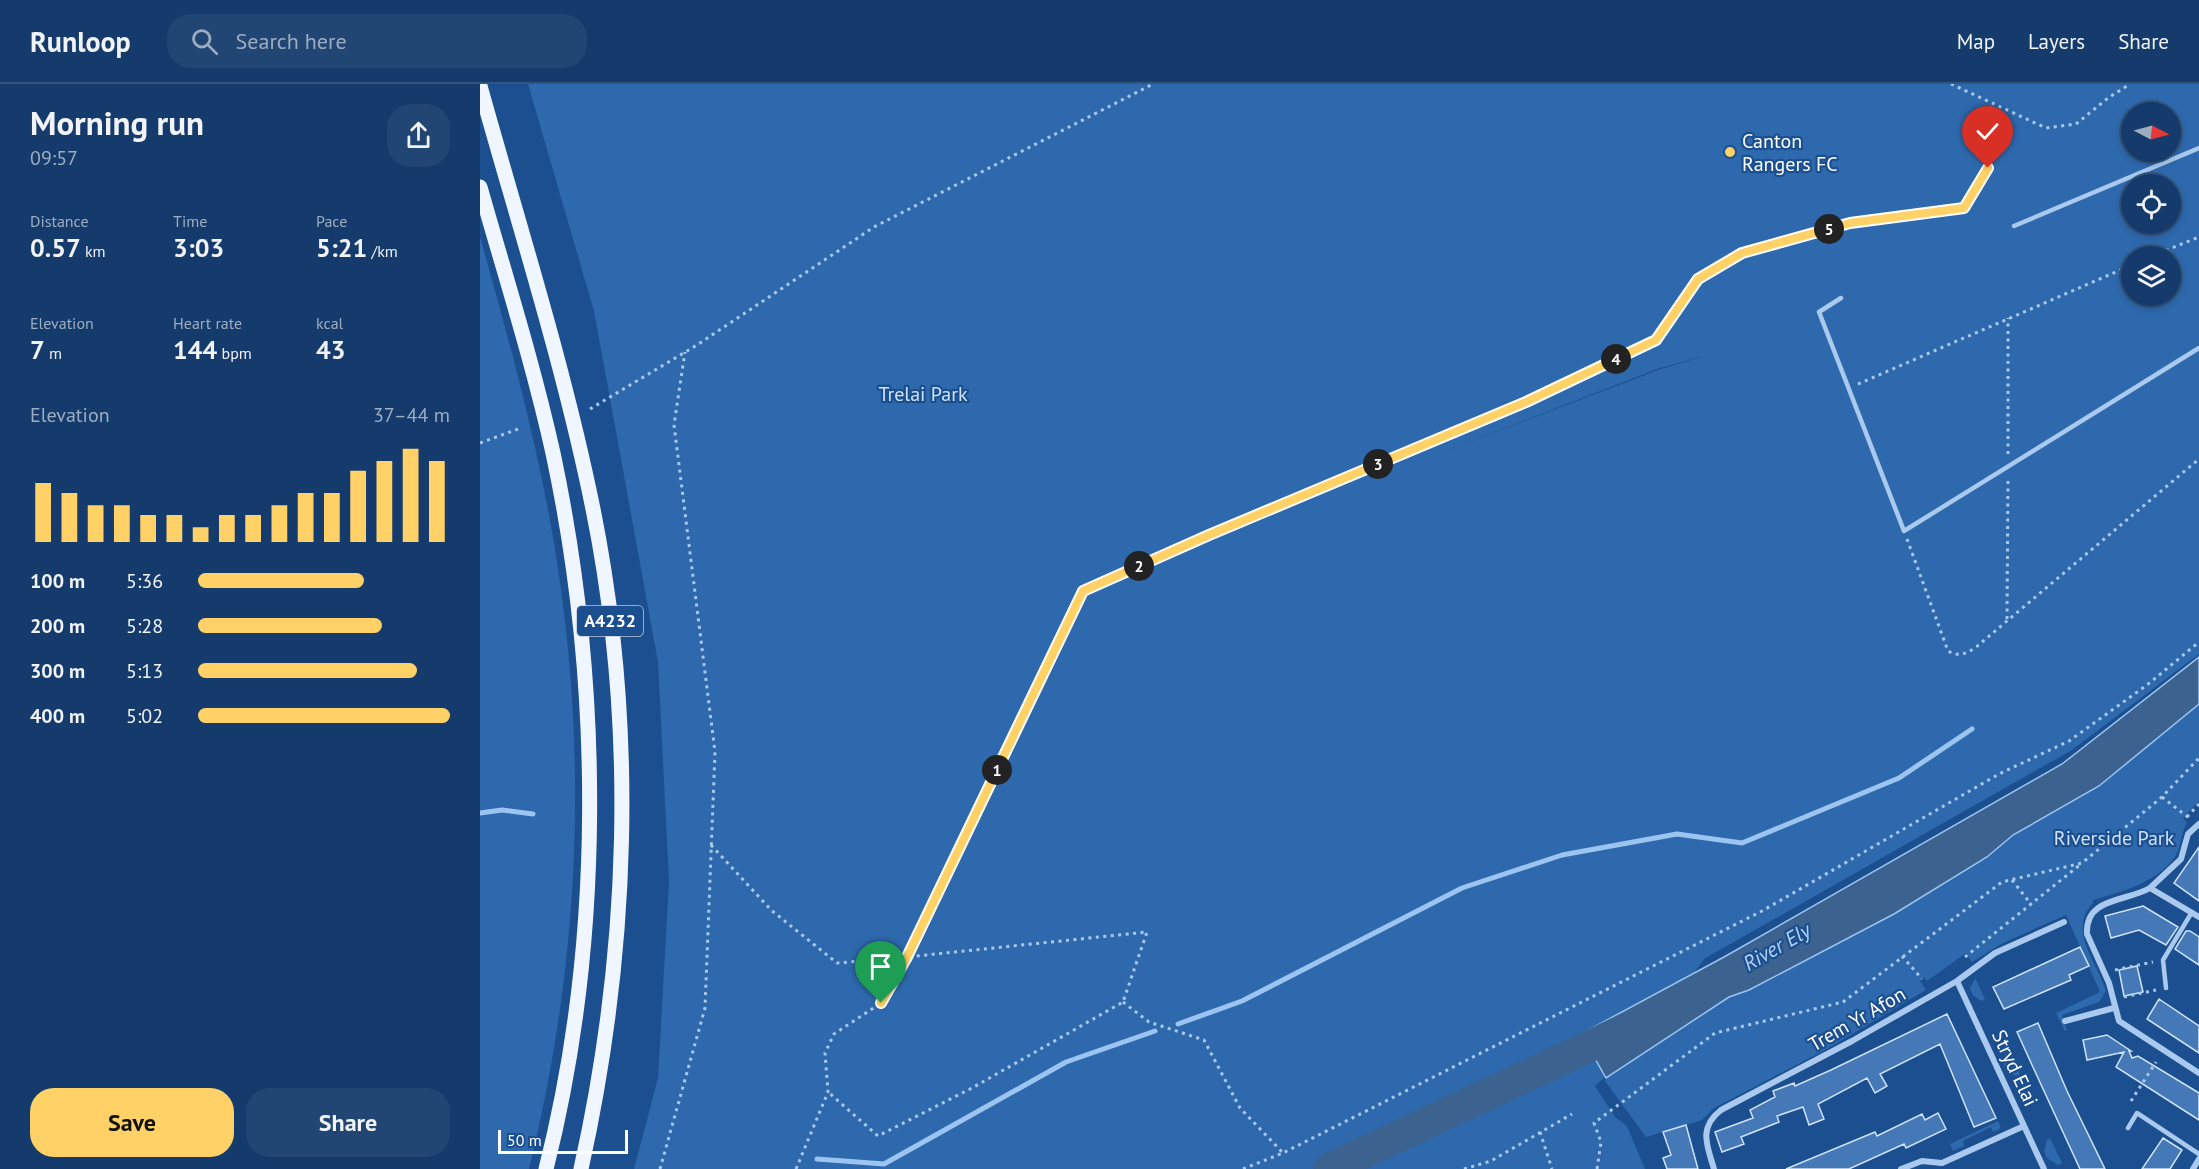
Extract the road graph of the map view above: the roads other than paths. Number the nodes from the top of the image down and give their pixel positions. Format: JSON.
{"nodes":[{"id":1,"x":480,"y":86,"type":"edge"},
{"id":2,"x":2199,"y":148,"type":"edge"},
{"id":3,"x":480,"y":187,"type":"edge"},
{"id":4,"x":2014,"y":226,"type":"dead end"},
{"id":5,"x":1841,"y":298,"type":"dead end"},
{"id":6,"x":2199,"y":348,"type":"edge"},
{"id":7,"x":2199,"y":824,"type":"edge"},
{"id":8,"x":2150,"y":888,"type":"junction"},
{"id":9,"x":2192,"y":912,"type":"junction"},
{"id":10,"x":2199,"y":917,"type":"edge"},
{"id":11,"x":2064,"y":922,"type":"dead end"},
{"id":12,"x":1957,"y":981,"type":"junction"},
{"id":13,"x":2166,"y":988,"type":"road end"},
{"id":14,"x":2114,"y":1008,"type":"junction"},
{"id":15,"x":2065,"y":1021,"type":"dead end"},
{"id":16,"x":2199,"y":1073,"type":"edge"},
{"id":17,"x":2024,"y":1126,"type":"junction"},
{"id":18,"x":2128,"y":1128,"type":"dead end"},
{"id":19,"x":2199,"y":1154,"type":"edge"},
{"id":20,"x":2199,"y":1159,"type":"edge"},
{"id":21,"x":1933,"y":1166,"type":"edge"},
{"id":22,"x":546,"y":1169,"type":"edge"},
{"id":23,"x":581,"y":1169,"type":"edge"},
{"id":24,"x":1714,"y":1169,"type":"edge"},
{"id":25,"x":1901,"y":1169,"type":"edge"},
{"id":26,"x":2044,"y":1169,"type":"edge"},
{"id":27,"x":2193,"y":1169,"type":"edge"}],
"edges":[{"from":1,"to":23,"type":"main road","number":"A4232"},
{"from":2,"to":4,"type":"lane"},
{"from":3,"to":22,"type":"main road","number":"A4232"},
{"from":5,"to":6,"type":"lane"},
{"from":7,"to":8,"type":"street"},
{"from":8,"to":9,"type":"street"},
{"from":8,"to":14,"type":"street"},
{"from":9,"to":10,"type":"street"},
{"from":9,"to":13,"type":"lane"},
{"from":11,"to":12,"type":"street","name":"Trem Yr Afon"},
{"from":12,"to":17,"type":"street","name":"Stryd Elai"},
{"from":12,"to":24,"type":"street","name":"Trem Yr Afon"},
{"from":14,"to":15,"type":"street"},
{"from":14,"to":16,"type":"street"},
{"from":17,"to":21,"type":"street"},
{"from":17,"to":26,"type":"street","name":"Stryd Elai"},
{"from":18,"to":19,"type":"lane"},
{"from":20,"to":27,"type":"street"},
{"from":21,"to":25,"type":"street"}]}
